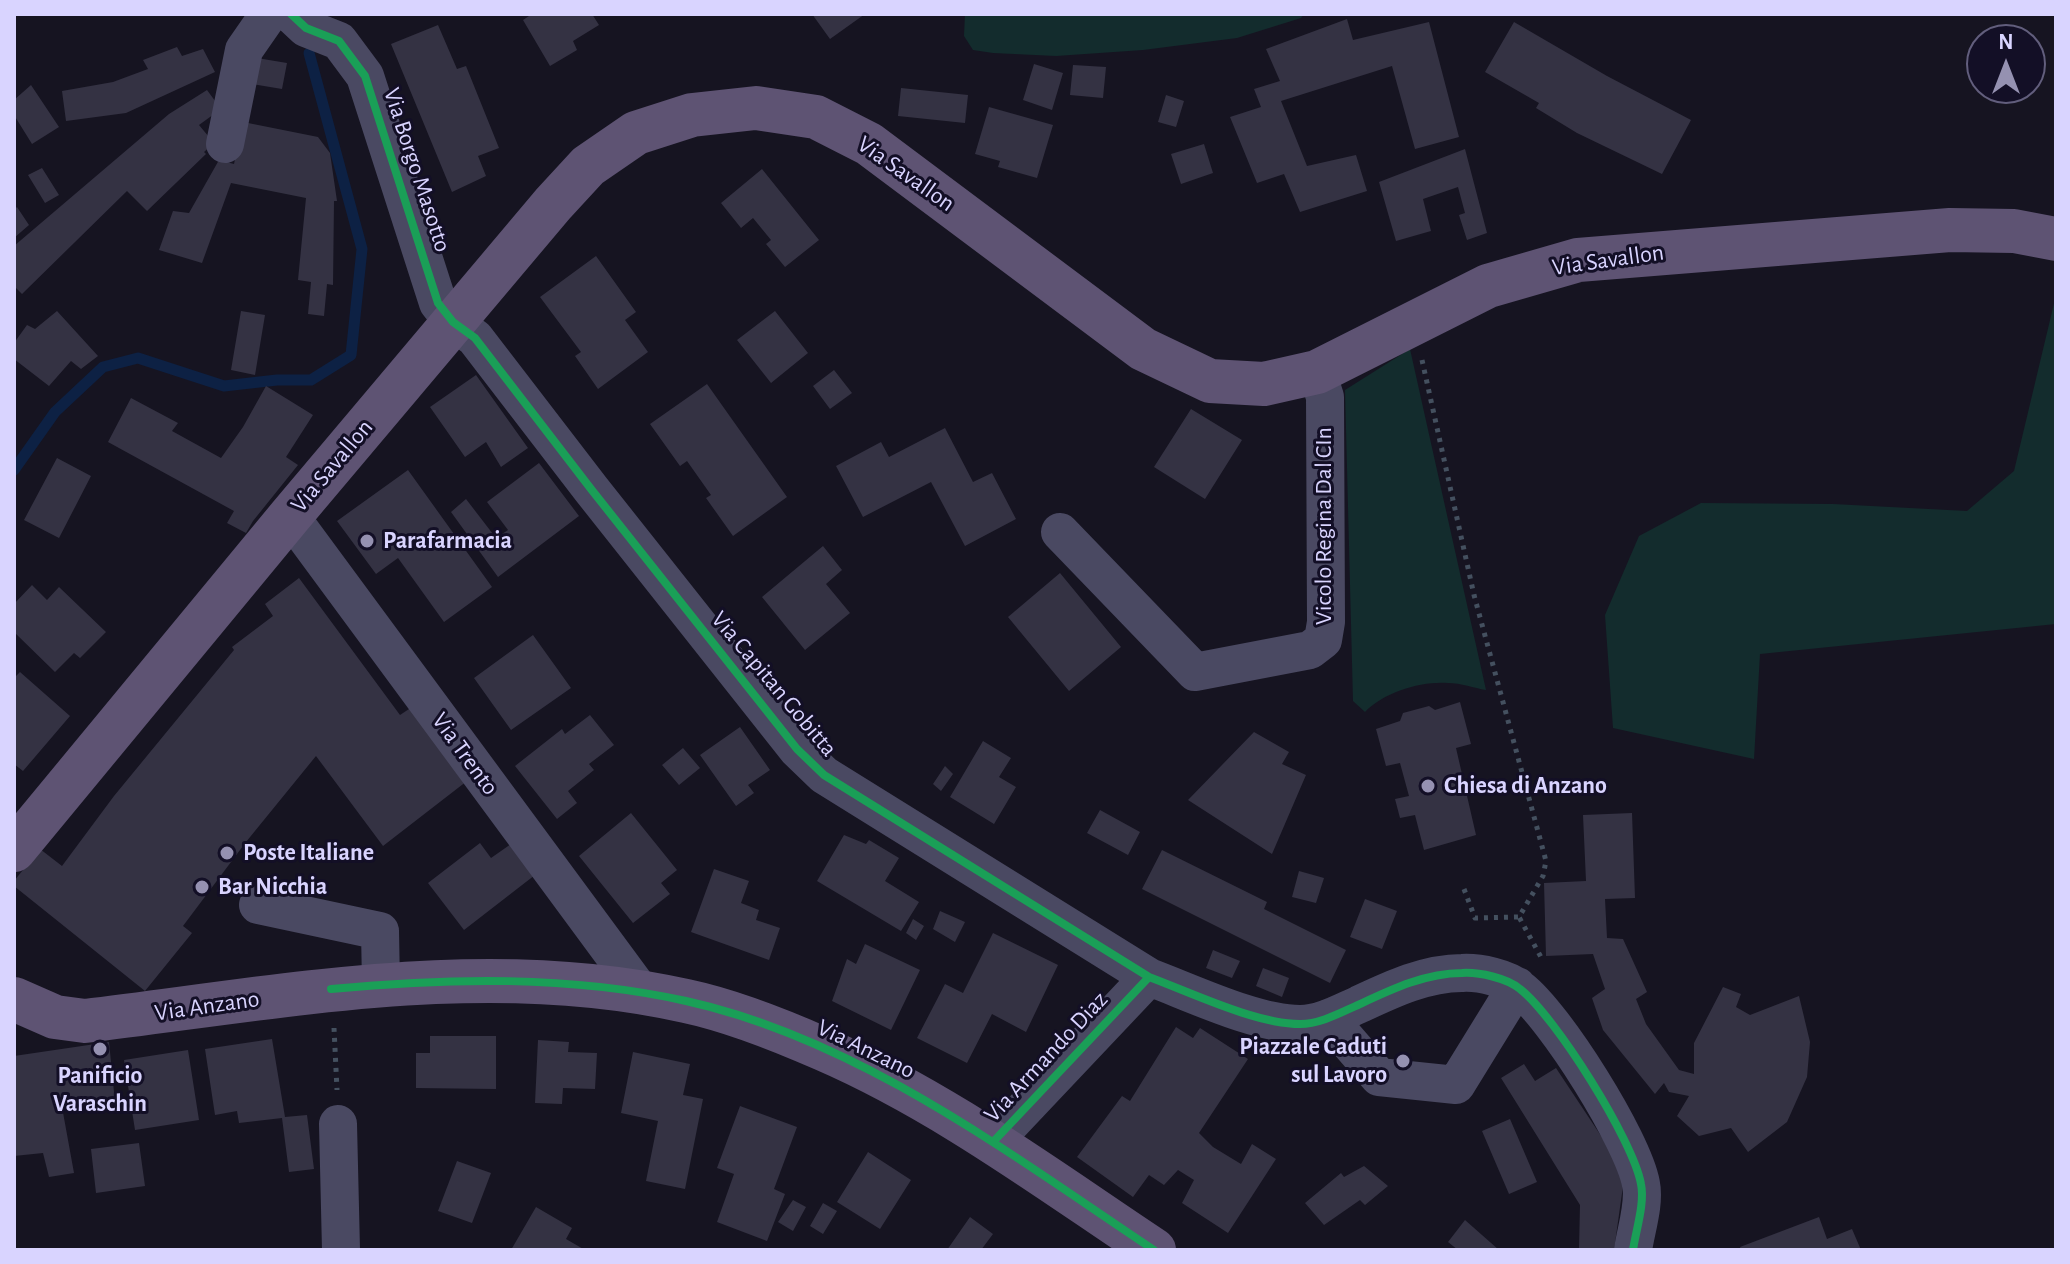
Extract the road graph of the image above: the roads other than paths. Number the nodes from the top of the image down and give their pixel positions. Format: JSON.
{"nodes":[{"id":1,"x":269,"y":14,"type":"edge"},
{"id":2,"x":291,"y":14,"type":"edge"},
{"id":3,"x":225,"y":144,"type":"dead end"},
{"id":4,"x":2056,"y":239,"type":"edge"},
{"id":5,"x":453,"y":322,"type":"junction"},
{"id":6,"x":1317,"y":372,"type":"junction"},
{"id":7,"x":290,"y":516,"type":"junction"},
{"id":8,"x":1060,"y":532,"type":"dead end"},
{"id":9,"x":14,"y":850,"type":"edge"},
{"id":10,"x":258,"y":905,"type":"dead end"},
{"id":11,"x":1149,"y":977,"type":"junction"},
{"id":12,"x":1532,"y":977,"type":"junction"},
{"id":13,"x":381,"y":984,"type":"junction"},
{"id":14,"x":641,"y":992,"type":"junction"},
{"id":15,"x":14,"y":999,"type":"edge"},
{"id":16,"x":1328,"y":1018,"type":"junction"},
{"id":17,"x":85,"y":1021,"type":"junction"},
{"id":18,"x":14,"y":1032,"type":"edge"},
{"id":19,"x":338,"y":1124,"type":"road end"},
{"id":20,"x":993,"y":1142,"type":"junction"},
{"id":21,"x":341,"y":1250,"type":"edge"},
{"id":22,"x":1154,"y":1250,"type":"edge"},
{"id":23,"x":1633,"y":1250,"type":"edge"}],
"edges":[{"from":1,"to":3,"type":"street"},
{"from":2,"to":5,"type":"street","name":"Via Borgo Masotto"},
{"from":4,"to":6,"type":"main road","name":"Via Savallon"},
{"from":5,"to":6,"type":"main road","name":"Via Savallon"},
{"from":5,"to":7,"type":"main road","name":"Via Savallon"},
{"from":5,"to":11,"type":"street","name":"Via Capitan Gobitta"},
{"from":6,"to":8,"type":"street","name":"Vicolo Regina Dal CIn"},
{"from":7,"to":9,"type":"main road","name":"Via Savallon"},
{"from":7,"to":14,"type":"street","name":"Via Trento"},
{"from":10,"to":13,"type":"street"},
{"from":11,"to":16,"type":"street"},
{"from":11,"to":20,"type":"street","name":"Via Armando Diaz"},
{"from":12,"to":16,"type":"street"},
{"from":12,"to":16,"type":"street"},
{"from":12,"to":23,"type":"street"},
{"from":13,"to":14,"type":"main road","name":"Via Anzano"},
{"from":13,"to":17,"type":"main road","name":"Via Anzano"},
{"from":14,"to":20,"type":"main road","name":"Via Anzano"},
{"from":15,"to":17,"type":"main road","name":"Via Anzano"},
{"from":17,"to":18,"type":"main road"},
{"from":19,"to":21,"type":"street"},
{"from":20,"to":22,"type":"main road","name":"Via Anzano"}]}
